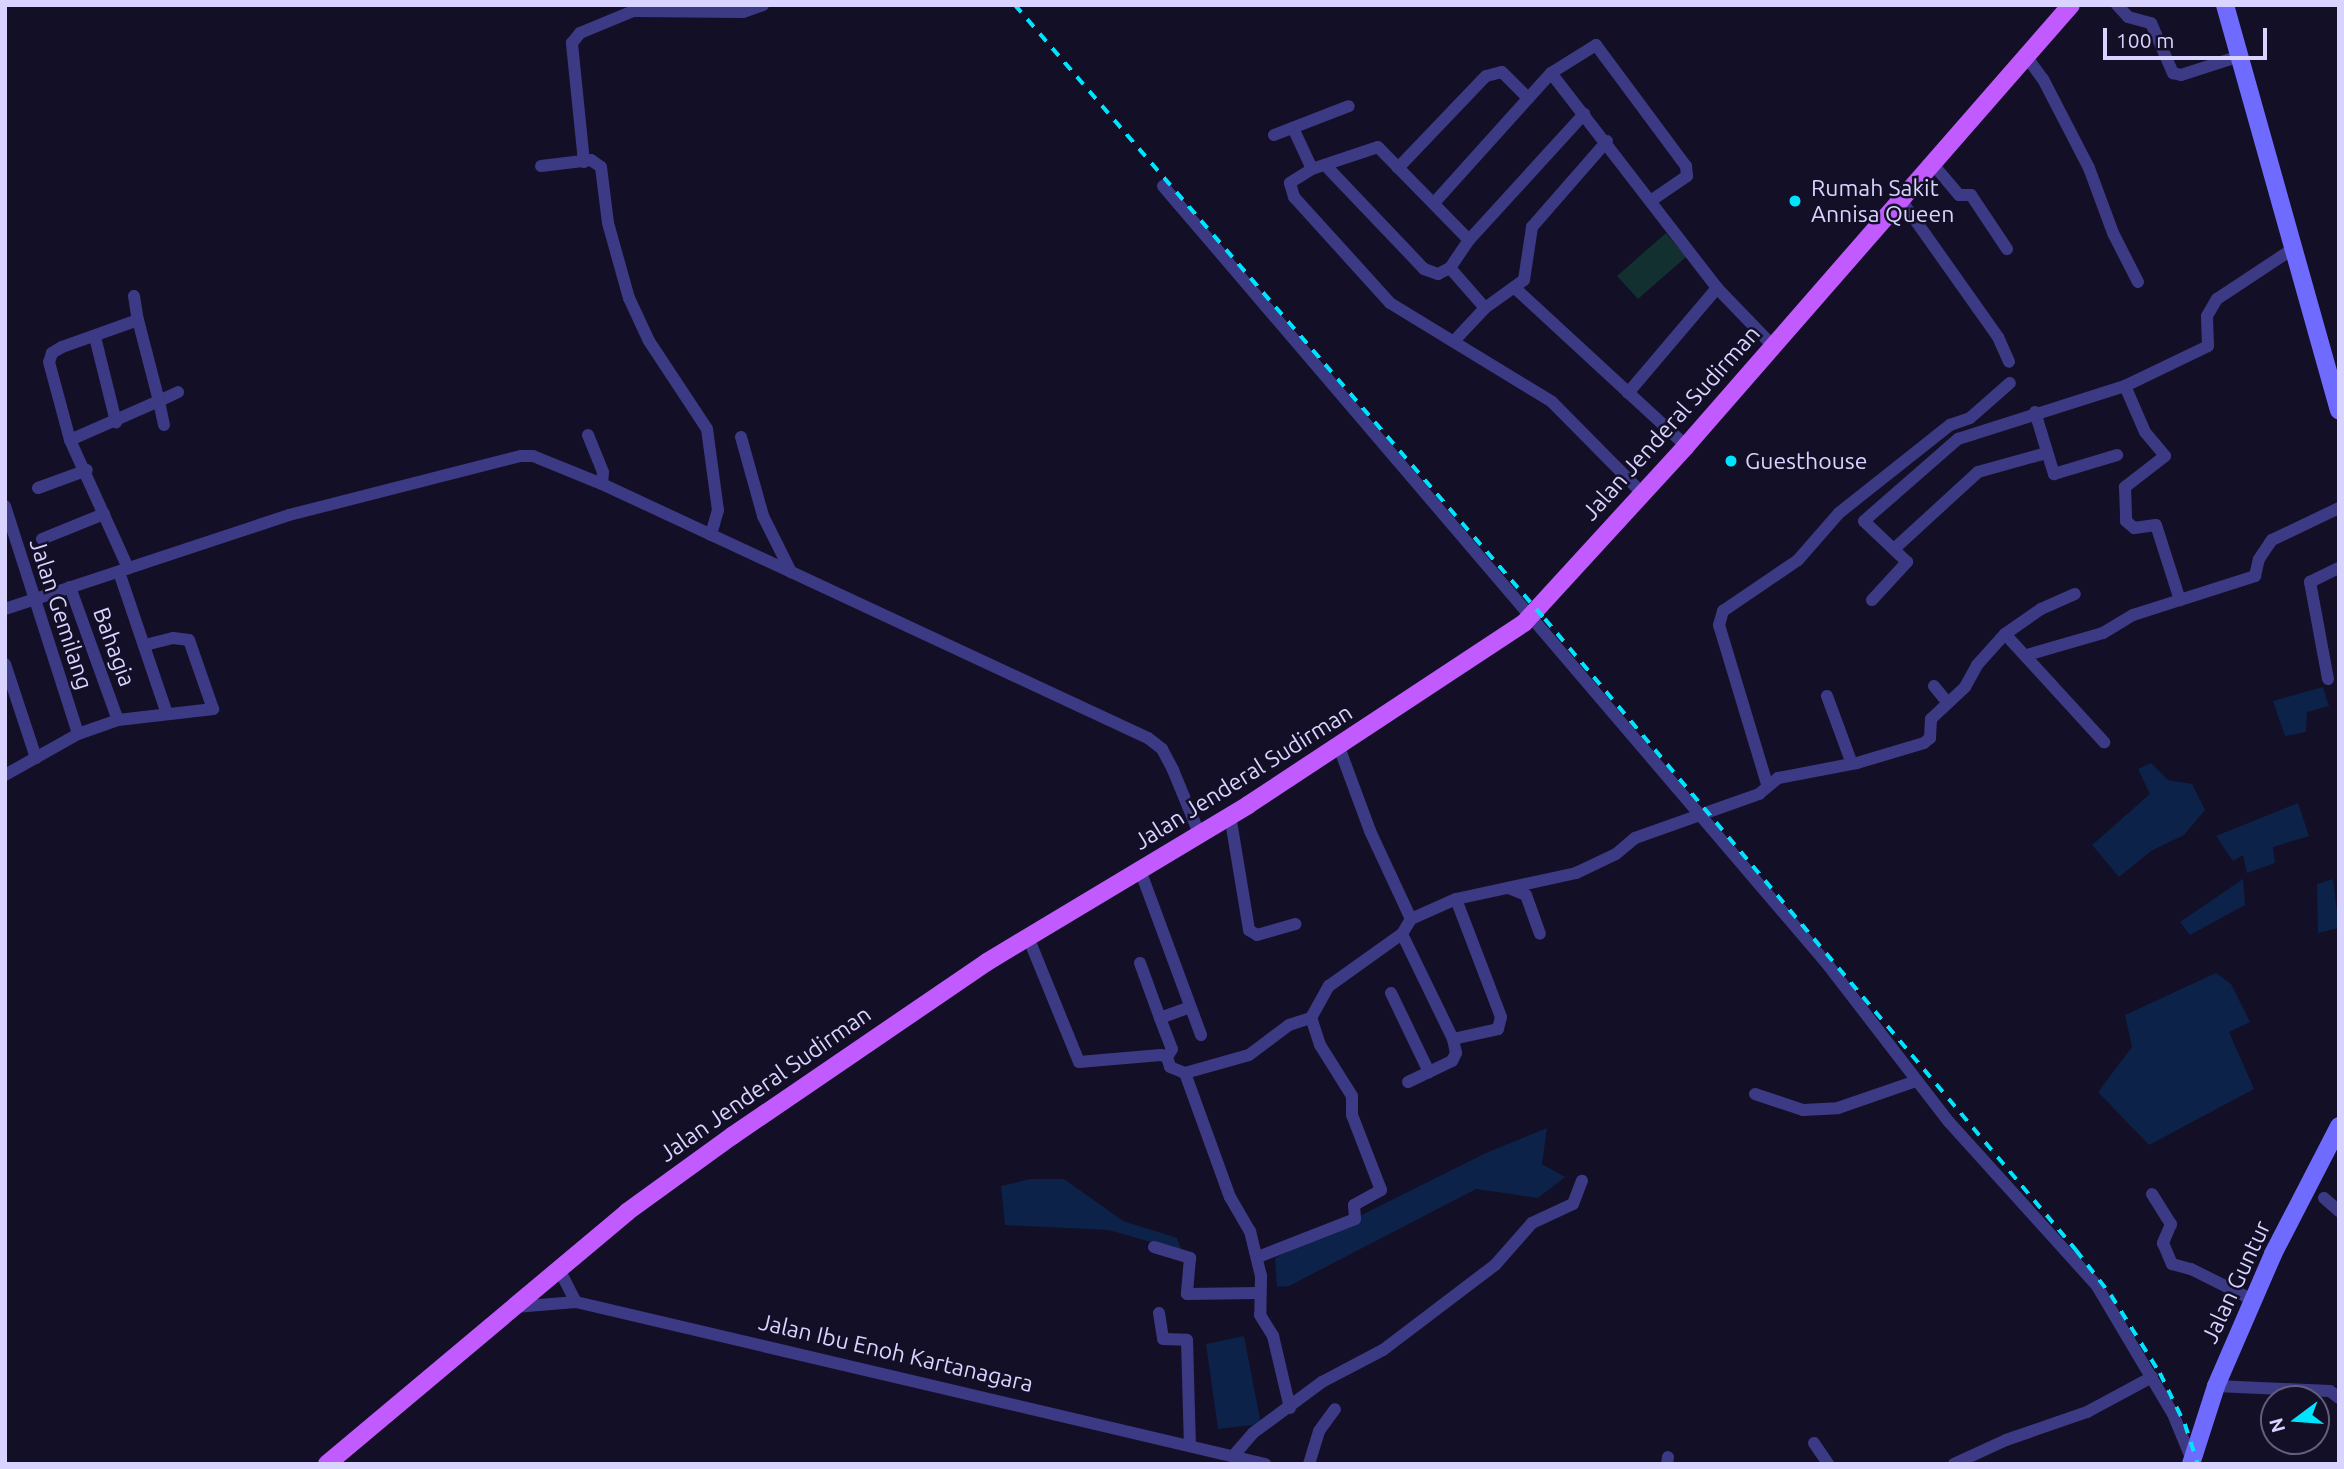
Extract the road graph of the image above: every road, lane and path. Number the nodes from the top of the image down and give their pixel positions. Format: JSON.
{"nodes":[{"id":1,"x":763,"y":5,"type":"edge"},
{"id":2,"x":2071,"y":5,"type":"edge"},
{"id":3,"x":2117,"y":5,"type":"edge"},
{"id":4,"x":2225,"y":5,"type":"edge"},
{"id":5,"x":2026,"y":56,"type":"junction"},
{"id":6,"x":2240,"y":56,"type":"junction"},
{"id":7,"x":1550,"y":73,"type":"junction"},
{"id":8,"x":1528,"y":98,"type":"junction"},
{"id":9,"x":1349,"y":106,"type":"dead end"},
{"id":10,"x":1584,"y":114,"type":"junction"},
{"id":11,"x":1293,"y":128,"type":"junction"},
{"id":12,"x":1274,"y":135,"type":"dead end"},
{"id":13,"x":1607,"y":141,"type":"junction"},
{"id":14,"x":584,"y":162,"type":"junction"},
{"id":15,"x":1932,"y":163,"type":"junction"},
{"id":16,"x":541,"y":166,"type":"dead end"},
{"id":17,"x":1326,"y":166,"type":"junction"},
{"id":18,"x":1398,"y":168,"type":"junction"},
{"id":19,"x":1312,"y":169,"type":"junction"},
{"id":20,"x":1163,"y":186,"type":"dead end"},
{"id":21,"x":1652,"y":200,"type":"junction"},
{"id":22,"x":1901,"y":200,"type":"junction"},
{"id":23,"x":1434,"y":203,"type":"junction"},
{"id":24,"x":1469,"y":240,"type":"junction"},
{"id":25,"x":2294,"y":248,"type":"junction"},
{"id":26,"x":2007,"y":249,"type":"dead end"},
{"id":27,"x":1450,"y":268,"type":"junction"},
{"id":28,"x":2138,"y":282,"type":"dead end"},
{"id":29,"x":1515,"y":288,"type":"junction"},
{"id":30,"x":1717,"y":288,"type":"junction"},
{"id":31,"x":134,"y":296,"type":"dead end"},
{"id":32,"x":1485,"y":308,"type":"junction"},
{"id":33,"x":138,"y":320,"type":"junction"},
{"id":34,"x":95,"y":337,"type":"junction"},
{"id":35,"x":1455,"y":340,"type":"junction"},
{"id":36,"x":1774,"y":347,"type":"junction"},
{"id":37,"x":2009,"y":362,"type":"dead end"},
{"id":38,"x":2010,"y":383,"type":"dead end"},
{"id":39,"x":2125,"y":386,"type":"junction"},
{"id":40,"x":178,"y":391,"type":"dead end"},
{"id":41,"x":1628,"y":394,"type":"junction"},
{"id":42,"x":159,"y":401,"type":"junction"},
{"id":43,"x":2339,"y":410,"type":"edge"},
{"id":44,"x":2035,"y":412,"type":"junction"},
{"id":45,"x":116,"y":422,"type":"junction"},
{"id":46,"x":164,"y":425,"type":"dead end"},
{"id":47,"x":589,"y":435,"type":"dead end"},
{"id":48,"x":741,"y":437,"type":"dead end"},
{"id":49,"x":71,"y":439,"type":"junction"},
{"id":50,"x":1686,"y":446,"type":"junction"},
{"id":51,"x":2046,"y":453,"type":"junction"},
{"id":52,"x":2117,"y":455,"type":"dead end"},
{"id":53,"x":87,"y":470,"type":"junction"},
{"id":54,"x":602,"y":484,"type":"junction"},
{"id":55,"x":38,"y":488,"type":"dead end"},
{"id":56,"x":1642,"y":493,"type":"junction"},
{"id":57,"x":5,"y":506,"type":"edge"},
{"id":58,"x":2339,"y":508,"type":"edge"},
{"id":59,"x":104,"y":514,"type":"junction"},
{"id":60,"x":711,"y":535,"type":"junction"},
{"id":61,"x":42,"y":539,"type":"dead end"},
{"id":62,"x":1894,"y":549,"type":"junction"},
{"id":63,"x":2339,"y":568,"type":"edge"},
{"id":64,"x":123,"y":570,"type":"junction"},
{"id":65,"x":792,"y":572,"type":"junction"},
{"id":66,"x":69,"y":587,"type":"junction"},
{"id":67,"x":2075,"y":594,"type":"dead end"},
{"id":68,"x":33,"y":600,"type":"junction"},
{"id":69,"x":1872,"y":600,"type":"dead end"},
{"id":70,"x":2180,"y":600,"type":"junction"},
{"id":71,"x":5,"y":609,"type":"edge"},
{"id":72,"x":1531,"y":616,"type":"junction"},
{"id":73,"x":2005,"y":634,"type":"junction"},
{"id":74,"x":144,"y":645,"type":"junction"},
{"id":75,"x":2027,"y":655,"type":"junction"},
{"id":76,"x":5,"y":664,"type":"edge"},
{"id":77,"x":2328,"y":679,"type":"dead end"},
{"id":78,"x":1934,"y":686,"type":"dead end"},
{"id":79,"x":1827,"y":696,"type":"dead end"},
{"id":80,"x":1947,"y":702,"type":"junction"},
{"id":81,"x":166,"y":711,"type":"junction"},
{"id":82,"x":118,"y":720,"type":"junction"},
{"id":83,"x":78,"y":734,"type":"junction"},
{"id":84,"x":2104,"y":742,"type":"dead end"},
{"id":85,"x":1339,"y":747,"type":"junction"},
{"id":86,"x":36,"y":758,"type":"junction"},
{"id":87,"x":1852,"y":764,"type":"junction"},
{"id":88,"x":5,"y":775,"type":"edge"},
{"id":89,"x":1767,"y":784,"type":"junction"},
{"id":90,"x":1230,"y":815,"type":"junction"},
{"id":91,"x":1700,"y":816,"type":"junction"},
{"id":92,"x":1199,"y":833,"type":"junction"},
{"id":93,"x":1140,"y":870,"type":"junction"},
{"id":94,"x":1511,"y":889,"type":"junction"},
{"id":95,"x":1456,"y":899,"type":"junction"},
{"id":96,"x":1410,"y":919,"type":"junction"},
{"id":97,"x":1295,"y":924,"type":"dead end"},
{"id":98,"x":1402,"y":934,"type":"junction"},
{"id":99,"x":1540,"y":934,"type":"dead end"},
{"id":100,"x":1028,"y":937,"type":"junction"},
{"id":101,"x":1140,"y":963,"type":"dead end"},
{"id":102,"x":1391,"y":993,"type":"dead end"},
{"id":103,"x":1190,"y":1007,"type":"junction"},
{"id":104,"x":1160,"y":1018,"type":"junction"},
{"id":105,"x":1311,"y":1018,"type":"junction"},
{"id":106,"x":1201,"y":1035,"type":"dead end"},
{"id":107,"x":1452,"y":1039,"type":"junction"},
{"id":108,"x":1167,"y":1057,"type":"junction"},
{"id":109,"x":1429,"y":1072,"type":"junction"},
{"id":110,"x":1185,"y":1073,"type":"junction"},
{"id":111,"x":1916,"y":1081,"type":"junction"},
{"id":112,"x":1408,"y":1082,"type":"dead end"},
{"id":113,"x":1755,"y":1094,"type":"dead end"},
{"id":114,"x":2339,"y":1126,"type":"edge"},
{"id":115,"x":1582,"y":1181,"type":"dead end"},
{"id":116,"x":2317,"y":1193,"type":"junction"},
{"id":117,"x":2152,"y":1194,"type":"dead end"},
{"id":118,"x":2339,"y":1211,"type":"edge"},
{"id":119,"x":1154,"y":1247,"type":"dead end"},
{"id":120,"x":1258,"y":1257,"type":"junction"},
{"id":121,"x":560,"y":1271,"type":"junction"},
{"id":122,"x":1258,"y":1293,"type":"junction"},
{"id":123,"x":2253,"y":1300,"type":"junction"},
{"id":124,"x":576,"y":1302,"type":"junction"},
{"id":125,"x":515,"y":1307,"type":"junction"},
{"id":126,"x":1159,"y":1313,"type":"dead end"},
{"id":127,"x":2152,"y":1377,"type":"junction"},
{"id":128,"x":2216,"y":1385,"type":"junction"},
{"id":129,"x":2339,"y":1398,"type":"edge"},
{"id":130,"x":1290,"y":1408,"type":"junction"},
{"id":131,"x":1335,"y":1409,"type":"dead end"},
{"id":132,"x":1814,"y":1443,"type":"dead end"},
{"id":133,"x":1190,"y":1445,"type":"junction"},
{"id":134,"x":1234,"y":1455,"type":"junction"},
{"id":135,"x":2195,"y":1458,"type":"edge"},
{"id":136,"x":1958,"y":1463,"type":"edge"},
{"id":137,"x":327,"y":1464,"type":"edge"},
{"id":138,"x":1265,"y":1464,"type":"edge"},
{"id":139,"x":1308,"y":1464,"type":"edge"},
{"id":140,"x":1828,"y":1464,"type":"edge"}],
"edges":[{"from":1,"to":14,"type":"street"},
{"from":2,"to":5,"type":"main road","name":"Jalan Jenderal Sudirman"},
{"from":3,"to":6,"type":"street"},
{"from":4,"to":6,"type":"main road"},
{"from":5,"to":15,"type":"main road","name":"Jalan Jenderal Sudirman"},
{"from":5,"to":28,"type":"street"},
{"from":6,"to":25,"type":"main road"},
{"from":7,"to":8,"type":"street"},
{"from":7,"to":10,"type":"street"},
{"from":7,"to":21,"type":"street"},
{"from":8,"to":18,"type":"street"},
{"from":8,"to":23,"type":"street"},
{"from":9,"to":11,"type":"street"},
{"from":10,"to":13,"type":"street"},
{"from":10,"to":24,"type":"street"},
{"from":11,"to":12,"type":"street"},
{"from":11,"to":19,"type":"street"},
{"from":13,"to":21,"type":"street"},
{"from":13,"to":29,"type":"street"},
{"from":14,"to":16,"type":"street"},
{"from":14,"to":60,"type":"street"},
{"from":15,"to":22,"type":"main road","name":"Jalan Jenderal Sudirman"},
{"from":15,"to":26,"type":"street"},
{"from":17,"to":18,"type":"street"},
{"from":17,"to":19,"type":"street"},
{"from":17,"to":27,"type":"street"},
{"from":18,"to":23,"type":"street"},
{"from":19,"to":35,"type":"street"},
{"from":20,"to":72,"type":"street"},
{"from":21,"to":30,"type":"street"},
{"from":22,"to":36,"type":"main road","name":"Jalan Jenderal Sudirman"},
{"from":22,"to":37,"type":"street"},
{"from":23,"to":24,"type":"street"},
{"from":24,"to":27,"type":"street"},
{"from":25,"to":39,"type":"street"},
{"from":25,"to":43,"type":"main road"},
{"from":27,"to":32,"type":"street"},
{"from":29,"to":32,"type":"street"},
{"from":29,"to":41,"type":"street"},
{"from":30,"to":36,"type":"street"},
{"from":30,"to":41,"type":"street"},
{"from":31,"to":33,"type":"street"},
{"from":32,"to":35,"type":"street"},
{"from":33,"to":34,"type":"street"},
{"from":33,"to":42,"type":"street"},
{"from":34,"to":45,"type":"street"},
{"from":34,"to":49,"type":"street"},
{"from":35,"to":56,"type":"street"},
{"from":36,"to":50,"type":"main road","name":"Jalan Jenderal Sudirman"},
{"from":38,"to":89,"type":"street"},
{"from":39,"to":44,"type":"street"},
{"from":39,"to":70,"type":"street"},
{"from":40,"to":42,"type":"street"},
{"from":41,"to":50,"type":"street"},
{"from":42,"to":45,"type":"street"},
{"from":42,"to":46,"type":"street"},
{"from":44,"to":51,"type":"street"},
{"from":44,"to":62,"type":"street"},
{"from":45,"to":49,"type":"street"},
{"from":47,"to":54,"type":"street"},
{"from":48,"to":65,"type":"street"},
{"from":49,"to":53,"type":"street"},
{"from":50,"to":56,"type":"main road","name":"Jalan Jenderal Sudirman"},
{"from":51,"to":52,"type":"street"},
{"from":51,"to":62,"type":"street"},
{"from":53,"to":55,"type":"street"},
{"from":53,"to":59,"type":"street"},
{"from":54,"to":60,"type":"street"},
{"from":54,"to":64,"type":"street"},
{"from":56,"to":72,"type":"main road","name":"Jalan Jenderal Sudirman"},
{"from":57,"to":68,"type":"street","name":"Jalan Gemilang"},
{"from":58,"to":70,"type":"street"},
{"from":59,"to":61,"type":"street"},
{"from":59,"to":64,"type":"street"},
{"from":60,"to":65,"type":"street"},
{"from":62,"to":69,"type":"street"},
{"from":63,"to":77,"type":"street"},
{"from":64,"to":66,"type":"street"},
{"from":64,"to":74,"type":"street"},
{"from":65,"to":92,"type":"street"},
{"from":66,"to":68,"type":"street"},
{"from":66,"to":82,"type":"street","name":"Bahagia"},
{"from":67,"to":73,"type":"street"},
{"from":68,"to":71,"type":"street"},
{"from":68,"to":83,"type":"street","name":"Jalan Gemilang"},
{"from":70,"to":75,"type":"street"},
{"from":72,"to":85,"type":"main road","name":"Jalan Jenderal Sudirman"},
{"from":72,"to":91,"type":"street"},
{"from":73,"to":75,"type":"street"},
{"from":73,"to":80,"type":"street"},
{"from":74,"to":81,"type":"street"},
{"from":74,"to":81,"type":"street"},
{"from":75,"to":84,"type":"street"},
{"from":76,"to":86,"type":"street"},
{"from":78,"to":80,"type":"street"},
{"from":79,"to":87,"type":"street"},
{"from":80,"to":87,"type":"street"},
{"from":81,"to":82,"type":"street"},
{"from":82,"to":83,"type":"street"},
{"from":83,"to":86,"type":"street"},
{"from":85,"to":90,"type":"main road","name":"Jalan Jenderal Sudirman"},
{"from":85,"to":96,"type":"street"},
{"from":86,"to":88,"type":"street"},
{"from":87,"to":89,"type":"street"},
{"from":89,"to":91,"type":"street"},
{"from":90,"to":92,"type":"main road","name":"Jalan Jenderal Sudirman"},
{"from":90,"to":97,"type":"street"},
{"from":91,"to":94,"type":"street"},
{"from":91,"to":111,"type":"street"},
{"from":92,"to":93,"type":"main road","name":"Jalan Jenderal Sudirman"},
{"from":93,"to":100,"type":"main road","name":"Jalan Jenderal Sudirman"},
{"from":93,"to":103,"type":"street"},
{"from":94,"to":95,"type":"street"},
{"from":94,"to":99,"type":"street"},
{"from":95,"to":96,"type":"street"},
{"from":95,"to":107,"type":"street"},
{"from":96,"to":98,"type":"street"},
{"from":98,"to":105,"type":"street"},
{"from":98,"to":107,"type":"street"},
{"from":100,"to":108,"type":"street"},
{"from":100,"to":121,"type":"main road","name":"Jalan Jenderal Sudirman"},
{"from":101,"to":104,"type":"street"},
{"from":102,"to":109,"type":"street"},
{"from":103,"to":104,"type":"street"},
{"from":103,"to":106,"type":"street"},
{"from":104,"to":108,"type":"street"},
{"from":105,"to":110,"type":"street"},
{"from":105,"to":120,"type":"street"},
{"from":107,"to":109,"type":"street"},
{"from":108,"to":110,"type":"street"},
{"from":109,"to":112,"type":"street"},
{"from":110,"to":120,"type":"street"},
{"from":111,"to":113,"type":"street"},
{"from":111,"to":127,"type":"street"},
{"from":114,"to":116,"type":"main road","name":"Jalan Guntur"},
{"from":115,"to":130,"type":"street"},
{"from":116,"to":118,"type":"street"},
{"from":116,"to":123,"type":"main road","name":"Jalan Guntur"},
{"from":117,"to":123,"type":"street"},
{"from":119,"to":122,"type":"street"},
{"from":120,"to":122,"type":"street"},
{"from":121,"to":124,"type":"street"},
{"from":121,"to":125,"type":"main road","name":"Jalan Jenderal Sudirman"},
{"from":122,"to":130,"type":"street"},
{"from":123,"to":128,"type":"main road","name":"Jalan Guntur"},
{"from":124,"to":125,"type":"street","name":"Jalan Ibu Enoh Kartanagara"},
{"from":124,"to":133,"type":"street","name":"Jalan Ibu Enoh Kartanagara"},
{"from":125,"to":137,"type":"main road","name":"Jalan Jenderal Sudirman"},
{"from":126,"to":133,"type":"street"},
{"from":127,"to":135,"type":"street"},
{"from":127,"to":136,"type":"street"},
{"from":128,"to":129,"type":"street"},
{"from":128,"to":135,"type":"main road","name":"Jalan Guntur"},
{"from":130,"to":134,"type":"street"},
{"from":131,"to":139,"type":"street"},
{"from":132,"to":140,"type":"street"},
{"from":133,"to":134,"type":"street","name":"Jalan Ibu Enoh Kartanagara"},
{"from":134,"to":138,"type":"street","name":"Jalan Ibu Enoh Kartanagara"}]}
